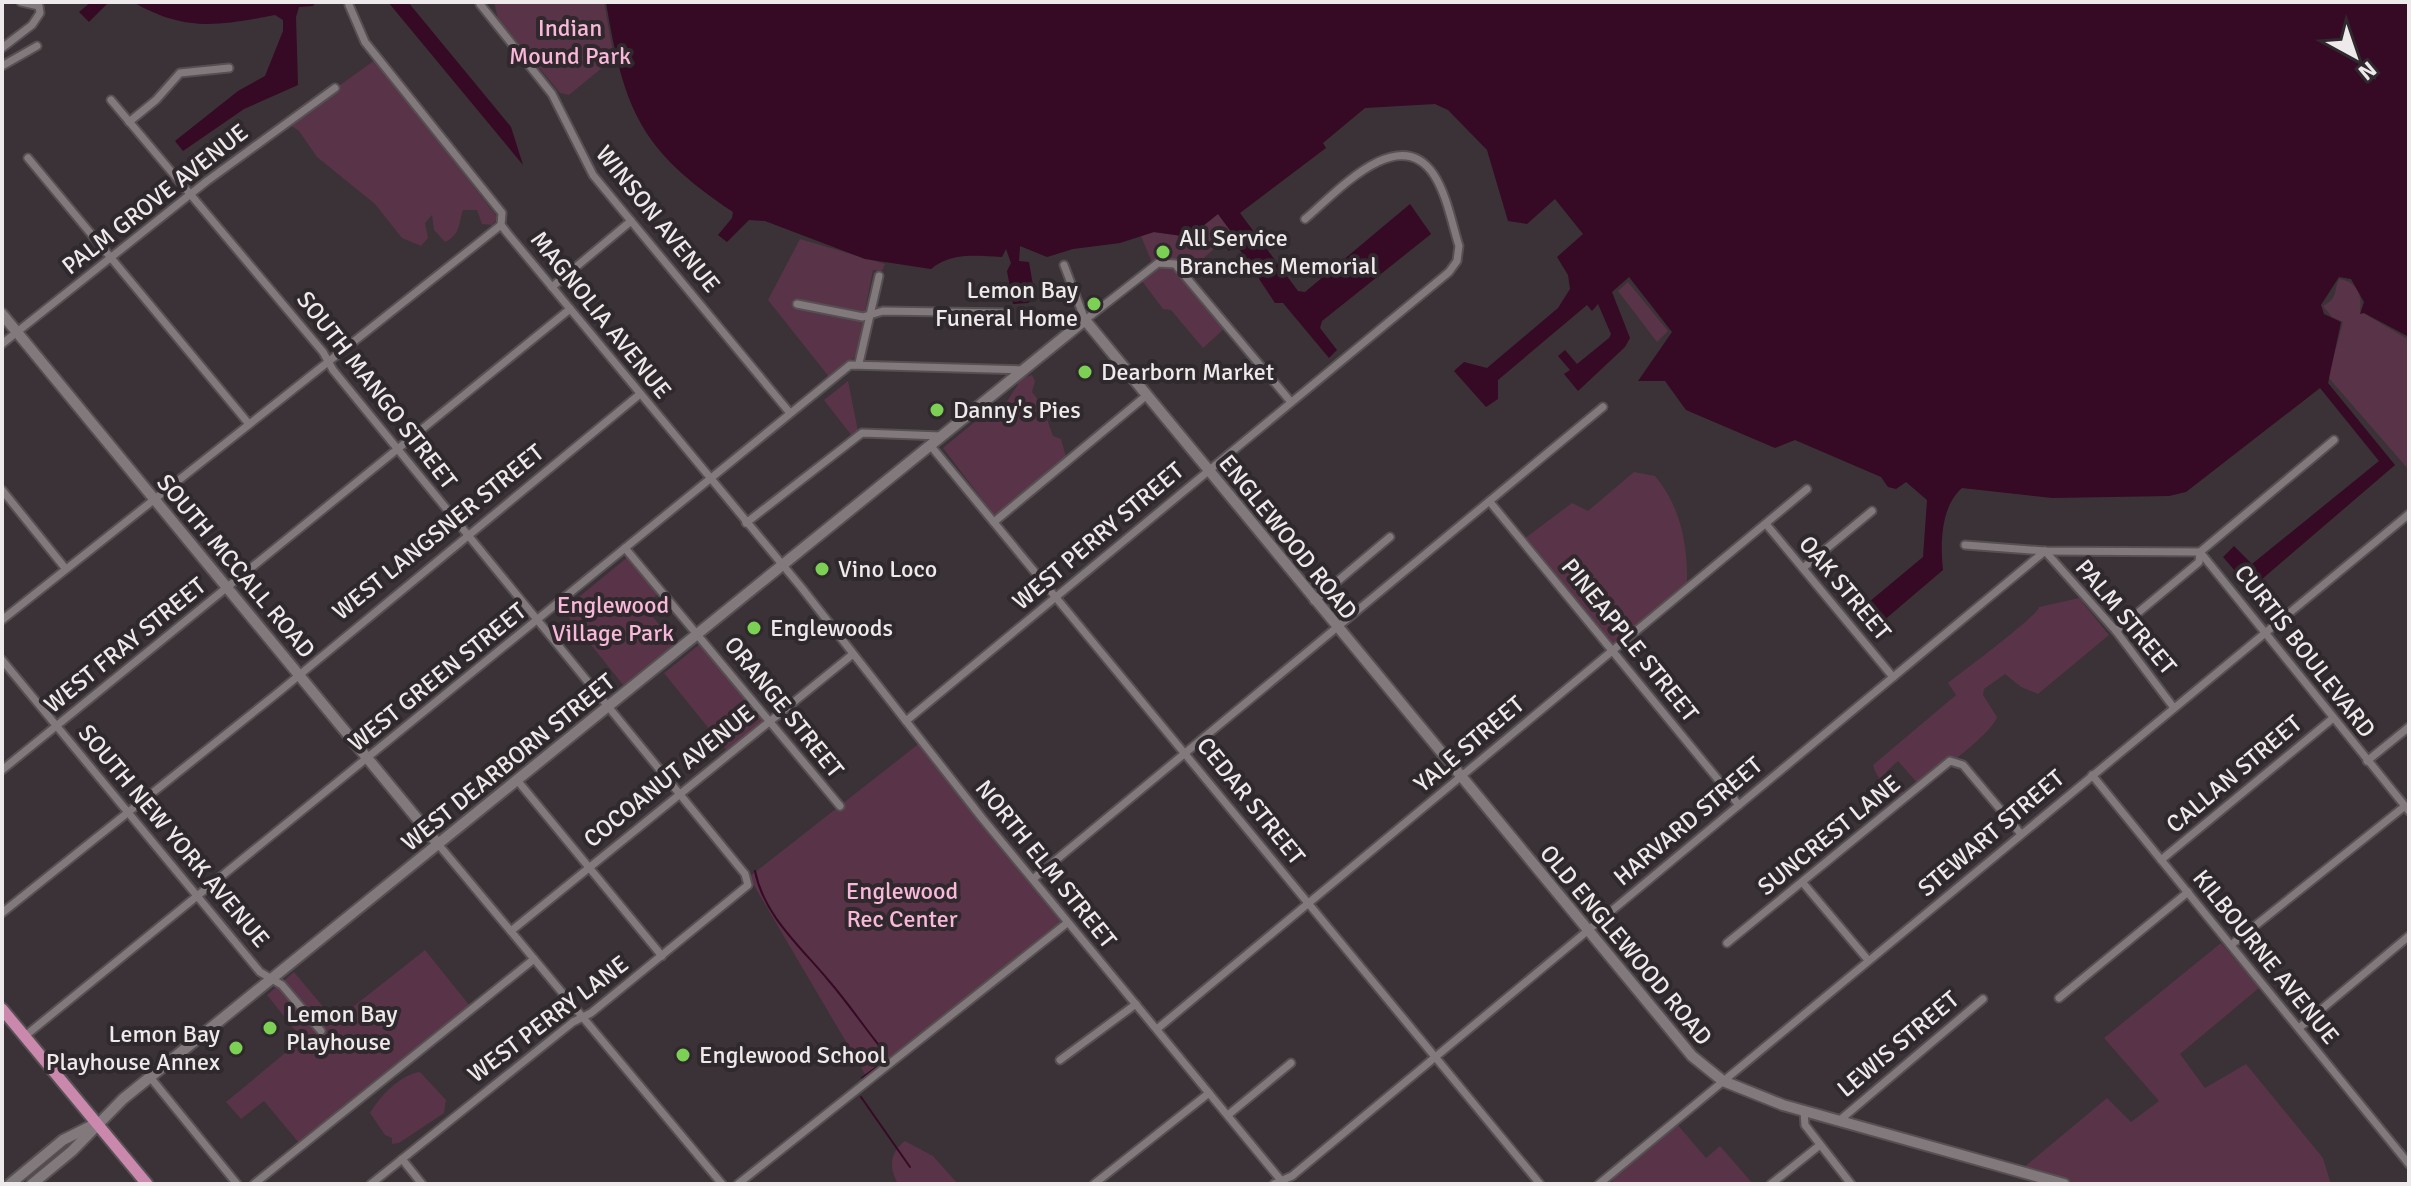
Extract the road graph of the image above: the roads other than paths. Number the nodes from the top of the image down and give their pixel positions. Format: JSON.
{"nodes":[{"id":1,"x":21,"y":2,"type":"edge"},
{"id":2,"x":480,"y":4,"type":"dead end"},
{"id":3,"x":349,"y":5,"type":"dead end"},
{"id":4,"x":37,"y":46,"type":"dead end"},
{"id":5,"x":2,"y":48,"type":"edge"},
{"id":6,"x":2,"y":66,"type":"edge"},
{"id":7,"x":229,"y":68,"type":"dead end"},
{"id":8,"x":335,"y":88,"type":"dead end"},
{"id":9,"x":111,"y":100,"type":"dead end"},
{"id":10,"x":129,"y":122,"type":"junction"},
{"id":11,"x":28,"y":158,"type":"dead end"},
{"id":12,"x":191,"y":193,"type":"junction"},
{"id":13,"x":1305,"y":219,"type":"dead end"},
{"id":14,"x":631,"y":221,"type":"junction"},
{"id":15,"x":501,"y":225,"type":"junction"},
{"id":16,"x":110,"y":258,"type":"junction"},
{"id":17,"x":1064,"y":265,"type":"dead end"},
{"id":18,"x":879,"y":276,"type":"dead end"},
{"id":19,"x":552,"y":287,"type":"junction"},
{"id":20,"x":797,"y":304,"type":"dead end"},
{"id":21,"x":570,"y":309,"type":"junction"},
{"id":22,"x":870,"y":313,"type":"junction"},
{"id":23,"x":1008,"y":313,"type":"dead end"},
{"id":24,"x":2,"y":314,"type":"edge"},
{"id":25,"x":1085,"y":320,"type":"junction"},
{"id":26,"x":17,"y":332,"type":"junction"},
{"id":27,"x":2,"y":344,"type":"edge"},
{"id":28,"x":327,"y":361,"type":"junction"},
{"id":29,"x":859,"y":363,"type":"junction"},
{"id":30,"x":1023,"y":370,"type":"junction"},
{"id":31,"x":640,"y":394,"type":"junction"},
{"id":32,"x":1147,"y":395,"type":"junction"},
{"id":33,"x":1291,"y":402,"type":"junction"},
{"id":34,"x":1603,"y":407,"type":"dead end"},
{"id":35,"x":790,"y":413,"type":"junction"},
{"id":36,"x":249,"y":424,"type":"junction"},
{"id":37,"x":941,"y":436,"type":"junction"},
{"id":38,"x":2334,"y":440,"type":"dead end"},
{"id":39,"x":930,"y":445,"type":"junction"},
{"id":40,"x":397,"y":449,"type":"junction"},
{"id":41,"x":1208,"y":471,"type":"junction"},
{"id":42,"x":710,"y":479,"type":"junction"},
{"id":43,"x":1807,"y":489,"type":"dead end"},
{"id":44,"x":2,"y":490,"type":"edge"},
{"id":45,"x":154,"y":499,"type":"junction"},
{"id":46,"x":1490,"y":502,"type":"junction"},
{"id":47,"x":1872,"y":511,"type":"dead end"},
{"id":48,"x":2409,"y":514,"type":"edge"},
{"id":49,"x":994,"y":522,"type":"junction"},
{"id":50,"x":746,"y":523,"type":"junction"},
{"id":51,"x":1766,"y":524,"type":"junction"},
{"id":52,"x":467,"y":535,"type":"junction"},
{"id":53,"x":1390,"y":537,"type":"dead end"},
{"id":54,"x":1965,"y":545,"type":"dead end"},
{"id":55,"x":625,"y":548,"type":"junction"},
{"id":56,"x":2045,"y":551,"type":"junction"},
{"id":57,"x":2200,"y":552,"type":"junction"},
{"id":58,"x":782,"y":566,"type":"junction"},
{"id":59,"x":65,"y":568,"type":"junction"},
{"id":60,"x":1803,"y":568,"type":"junction"},
{"id":61,"x":228,"y":587,"type":"junction"},
{"id":62,"x":1056,"y":597,"type":"junction"},
{"id":63,"x":1314,"y":601,"type":"junction"},
{"id":64,"x":2,"y":620,"type":"edge"},
{"id":65,"x":538,"y":622,"type":"junction"},
{"id":66,"x":1336,"y":627,"type":"junction"},
{"id":67,"x":2116,"y":631,"type":"junction"},
{"id":68,"x":698,"y":634,"type":"junction"},
{"id":69,"x":2265,"y":634,"type":"junction"},
{"id":70,"x":1613,"y":650,"type":"junction"},
{"id":71,"x":853,"y":654,"type":"junction"},
{"id":72,"x":2,"y":660,"type":"edge"},
{"id":73,"x":299,"y":674,"type":"junction"},
{"id":74,"x":1893,"y":677,"type":"junction"},
{"id":75,"x":607,"y":707,"type":"junction"},
{"id":76,"x":2174,"y":708,"type":"junction"},
{"id":77,"x":2332,"y":719,"type":"junction"},
{"id":78,"x":769,"y":721,"type":"junction"},
{"id":79,"x":906,"y":721,"type":"junction"},
{"id":80,"x":56,"y":726,"type":"junction"},
{"id":81,"x":2409,"y":727,"type":"edge"},
{"id":82,"x":1184,"y":751,"type":"junction"},
{"id":83,"x":369,"y":759,"type":"junction"},
{"id":84,"x":2367,"y":761,"type":"junction"},
{"id":85,"x":2,"y":770,"type":"edge"},
{"id":86,"x":2092,"y":775,"type":"junction"},
{"id":87,"x":1460,"y":778,"type":"junction"},
{"id":88,"x":517,"y":780,"type":"junction"},
{"id":89,"x":679,"y":794,"type":"junction"},
{"id":90,"x":1739,"y":805,"type":"junction"},
{"id":91,"x":840,"y":806,"type":"dead end"},
{"id":92,"x":2407,"y":809,"type":"edge"},
{"id":93,"x":128,"y":813,"type":"junction"},
{"id":94,"x":2021,"y":834,"type":"junction"},
{"id":95,"x":438,"y":844,"type":"junction"},
{"id":96,"x":2161,"y":860,"type":"junction"},
{"id":97,"x":588,"y":867,"type":"junction"},
{"id":98,"x":1033,"y":879,"type":"junction"},
{"id":99,"x":1803,"y":883,"type":"junction"},
{"id":100,"x":748,"y":885,"type":"joint"},
{"id":101,"x":2188,"y":892,"type":"junction"},
{"id":102,"x":197,"y":897,"type":"junction"},
{"id":103,"x":1309,"y":903,"type":"junction"},
{"id":104,"x":2,"y":913,"type":"edge"},
{"id":105,"x":1067,"y":923,"type":"junction"},
{"id":106,"x":1586,"y":930,"type":"junction"},
{"id":107,"x":511,"y":931,"type":"junction"},
{"id":108,"x":2409,"y":936,"type":"edge"},
{"id":109,"x":1727,"y":943,"type":"dead end"},
{"id":110,"x":2231,"y":945,"type":"junction"},
{"id":111,"x":662,"y":956,"type":"junction"},
{"id":112,"x":534,"y":959,"type":"junction"},
{"id":113,"x":1868,"y":960,"type":"junction"},
{"id":114,"x":271,"y":979,"type":"junction"},
{"id":115,"x":2059,"y":998,"type":"dead end"},
{"id":116,"x":1983,"y":999,"type":"dead end"},
{"id":117,"x":1136,"y":1004,"type":"junction"},
{"id":118,"x":2,"y":1009,"type":"edge"},
{"id":119,"x":582,"y":1018,"type":"junction"},
{"id":120,"x":2299,"y":1028,"type":"junction"},
{"id":121,"x":1157,"y":1029,"type":"junction"},
{"id":122,"x":321,"y":1031,"type":"dead end"},
{"id":123,"x":25,"y":1036,"type":"junction"},
{"id":124,"x":1434,"y":1056,"type":"junction"},
{"id":125,"x":1060,"y":1060,"type":"dead end"},
{"id":126,"x":1291,"y":1063,"type":"dead end"},
{"id":127,"x":150,"y":1077,"type":"junction"},
{"id":128,"x":1723,"y":1081,"type":"junction"},
{"id":129,"x":1209,"y":1093,"type":"junction"},
{"id":130,"x":1804,"y":1111,"type":"junction"},
{"id":131,"x":1228,"y":1115,"type":"junction"},
{"id":132,"x":1840,"y":1120,"type":"junction"},
{"id":133,"x":96,"y":1123,"type":"junction"},
{"id":134,"x":1820,"y":1145,"type":"junction"},
{"id":135,"x":402,"y":1159,"type":"junction"},
{"id":136,"x":2409,"y":1164,"type":"edge"},
{"id":137,"x":1280,"y":1182,"type":"edge"},
{"id":138,"x":10,"y":1184,"type":"edge"},
{"id":139,"x":32,"y":1184,"type":"edge"},
{"id":140,"x":147,"y":1184,"type":"edge"},
{"id":141,"x":237,"y":1184,"type":"edge"},
{"id":142,"x":254,"y":1184,"type":"edge"},
{"id":143,"x":371,"y":1184,"type":"edge"},
{"id":144,"x":422,"y":1184,"type":"edge"},
{"id":145,"x":722,"y":1184,"type":"edge"},
{"id":146,"x":738,"y":1184,"type":"edge"},
{"id":147,"x":1094,"y":1184,"type":"edge"},
{"id":148,"x":1540,"y":1184,"type":"edge"},
{"id":149,"x":1599,"y":1184,"type":"edge"},
{"id":150,"x":1771,"y":1184,"type":"edge"},
{"id":151,"x":1851,"y":1184,"type":"edge"},
{"id":152,"x":2064,"y":1184,"type":"edge"}],
"edges":[{"from":1,"to":5,"type":"street"},
{"from":2,"to":14,"type":"street","name":"WINSON AVENUE"},
{"from":3,"to":15,"type":"street","name":"MAGNOLIA AVENUE"},
{"from":4,"to":6,"type":"street"},
{"from":7,"to":10,"type":"street"},
{"from":8,"to":12,"type":"street","name":"PALM GROVE AVENUE"},
{"from":9,"to":10,"type":"street","name":"SOUTH MANGO STREET"},
{"from":10,"to":12,"type":"street","name":"SOUTH MANGO STREET"},
{"from":11,"to":16,"type":"street"},
{"from":12,"to":16,"type":"street","name":"PALM GROVE AVENUE"},
{"from":12,"to":28,"type":"street","name":"SOUTH MANGO STREET"},
{"from":13,"to":33,"type":"street","name":"WEST PERRY STREET"},
{"from":14,"to":19,"type":"street"},
{"from":14,"to":35,"type":"street","name":"WINSON AVENUE"},
{"from":15,"to":19,"type":"street","name":"MAGNOLIA AVENUE"},
{"from":15,"to":28,"type":"street"},
{"from":16,"to":26,"type":"street","name":"PALM GROVE AVENUE"},
{"from":16,"to":36,"type":"street"},
{"from":17,"to":25,"type":"street"},
{"from":18,"to":22,"type":"street"},
{"from":19,"to":21,"type":"street","name":"MAGNOLIA AVENUE"},
{"from":20,"to":22,"type":"street"},
{"from":21,"to":31,"type":"street","name":"MAGNOLIA AVENUE"},
{"from":21,"to":40,"type":"street","name":"WEST FRAY STREET"},
{"from":22,"to":23,"type":"street"},
{"from":22,"to":29,"type":"street"},
{"from":24,"to":26,"type":"street","name":"SOUTH MCCALL ROAD"},
{"from":25,"to":30,"type":"street","name":"WEST DEARBORN STREET"},
{"from":25,"to":32,"type":"street","name":"ENGLEWOOD ROAD"},
{"from":25,"to":33,"type":"street","name":"WEST DEARBORN STREET"},
{"from":26,"to":27,"type":"street","name":"PALM GROVE AVENUE"},
{"from":26,"to":45,"type":"street","name":"SOUTH MCCALL ROAD"},
{"from":28,"to":36,"type":"street"},
{"from":28,"to":40,"type":"street","name":"SOUTH MANGO STREET"},
{"from":29,"to":30,"type":"street"},
{"from":29,"to":35,"type":"street","name":"WEST GREEN STREET"},
{"from":30,"to":37,"type":"street","name":"WEST DEARBORN STREET"},
{"from":31,"to":42,"type":"street","name":"MAGNOLIA AVENUE"},
{"from":31,"to":52,"type":"street","name":"WEST LANGSNER STREET"},
{"from":32,"to":41,"type":"street","name":"ENGLEWOOD ROAD"},
{"from":32,"to":49,"type":"street"},
{"from":33,"to":41,"type":"street","name":"WEST PERRY STREET"},
{"from":34,"to":46,"type":"street"},
{"from":35,"to":42,"type":"street","name":"WEST GREEN STREET"},
{"from":36,"to":45,"type":"street"},
{"from":37,"to":39,"type":"street","name":"WEST DEARBORN STREET"},
{"from":37,"to":50,"type":"street"},
{"from":38,"to":57,"type":"street"},
{"from":39,"to":49,"type":"street","name":"CEDAR STREET"},
{"from":39,"to":58,"type":"street","name":"WEST DEARBORN STREET"},
{"from":40,"to":52,"type":"street","name":"SOUTH MANGO STREET"},
{"from":40,"to":61,"type":"street","name":"WEST FRAY STREET"},
{"from":41,"to":62,"type":"street","name":"WEST PERRY STREET"},
{"from":41,"to":63,"type":"street","name":"ENGLEWOOD ROAD"},
{"from":42,"to":50,"type":"street","name":"MAGNOLIA AVENUE"},
{"from":42,"to":55,"type":"street","name":"WEST GREEN STREET"},
{"from":43,"to":51,"type":"street","name":"YALE STREET"},
{"from":44,"to":59,"type":"street"},
{"from":45,"to":59,"type":"street"},
{"from":45,"to":61,"type":"street","name":"SOUTH MCCALL ROAD"},
{"from":46,"to":66,"type":"street"},
{"from":46,"to":70,"type":"street","name":"PINEAPPLE STREET"},
{"from":47,"to":60,"type":"street"},
{"from":48,"to":69,"type":"street","name":"STEWART STREET"},
{"from":49,"to":62,"type":"street","name":"CEDAR STREET"},
{"from":50,"to":58,"type":"street","name":"MAGNOLIA AVENUE"},
{"from":51,"to":60,"type":"street","name":"OAK STREET"},
{"from":51,"to":70,"type":"street","name":"YALE STREET"},
{"from":52,"to":65,"type":"street","name":"SOUTH MANGO STREET"},
{"from":52,"to":73,"type":"street","name":"WEST LANGSNER STREET"},
{"from":53,"to":63,"type":"street"},
{"from":54,"to":56,"type":"street"},
{"from":55,"to":65,"type":"street","name":"WEST GREEN STREET"},
{"from":55,"to":68,"type":"street","name":"ORANGE STREET"},
{"from":56,"to":57,"type":"street"},
{"from":56,"to":67,"type":"street","name":"PALM STREET"},
{"from":56,"to":74,"type":"street","name":"HARVARD STREET"},
{"from":57,"to":67,"type":"street"},
{"from":57,"to":69,"type":"street","name":"CURTIS BOULEVARD"},
{"from":58,"to":68,"type":"street","name":"WEST DEARBORN STREET"},
{"from":58,"to":71,"type":"street","name":"NORTH ELM STREET"},
{"from":59,"to":64,"type":"street"},
{"from":60,"to":74,"type":"street","name":"OAK STREET"},
{"from":61,"to":73,"type":"street","name":"SOUTH MCCALL ROAD"},
{"from":61,"to":80,"type":"street","name":"WEST FRAY STREET"},
{"from":62,"to":79,"type":"street","name":"WEST PERRY STREET"},
{"from":62,"to":82,"type":"street","name":"CEDAR STREET"},
{"from":63,"to":66,"type":"street","name":"ENGLEWOOD ROAD"},
{"from":65,"to":75,"type":"street","name":"SOUTH MANGO STREET"},
{"from":65,"to":83,"type":"street","name":"WEST GREEN STREET"},
{"from":66,"to":82,"type":"street"},
{"from":66,"to":87,"type":"street","name":"ENGLEWOOD ROAD"},
{"from":67,"to":76,"type":"street","name":"PALM STREET"},
{"from":68,"to":75,"type":"street","name":"WEST DEARBORN STREET"},
{"from":68,"to":78,"type":"street","name":"ORANGE STREET"},
{"from":69,"to":76,"type":"street","name":"STEWART STREET"},
{"from":69,"to":77,"type":"street","name":"CURTIS BOULEVARD"},
{"from":70,"to":87,"type":"street","name":"YALE STREET"},
{"from":70,"to":90,"type":"street","name":"PINEAPPLE STREET"},
{"from":71,"to":78,"type":"street","name":"COCOANUT AVENUE"},
{"from":71,"to":79,"type":"street","name":"NORTH ELM STREET"},
{"from":72,"to":80,"type":"street","name":"SOUTH NEW YORK AVENUE"},
{"from":73,"to":83,"type":"street","name":"SOUTH MCCALL ROAD"},
{"from":73,"to":93,"type":"street","name":"WEST LANGSNER STREET"},
{"from":74,"to":90,"type":"street","name":"HARVARD STREET"},
{"from":75,"to":88,"type":"street","name":"WEST DEARBORN STREET"},
{"from":75,"to":89,"type":"street","name":"SOUTH MANGO STREET"},
{"from":76,"to":86,"type":"street","name":"STEWART STREET"},
{"from":77,"to":84,"type":"street","name":"CURTIS BOULEVARD"},
{"from":77,"to":96,"type":"street","name":"CALLAN STREET"},
{"from":78,"to":89,"type":"street","name":"COCOANUT AVENUE"},
{"from":78,"to":91,"type":"street","name":"ORANGE STREET"},
{"from":79,"to":98,"type":"street","name":"NORTH ELM STREET"},
{"from":80,"to":85,"type":"street","name":"WEST FRAY STREET"},
{"from":80,"to":93,"type":"street","name":"SOUTH NEW YORK AVENUE"},
{"from":81,"to":84,"type":"street"},
{"from":82,"to":98,"type":"street"},
{"from":82,"to":103,"type":"street","name":"CEDAR STREET"},
{"from":83,"to":95,"type":"street","name":"SOUTH MCCALL ROAD"},
{"from":83,"to":102,"type":"street","name":"WEST GREEN STREET"},
{"from":84,"to":92,"type":"street","name":"CURTIS BOULEVARD"},
{"from":86,"to":94,"type":"street","name":"STEWART STREET"},
{"from":86,"to":96,"type":"street","name":"KILBOURNE AVENUE"},
{"from":87,"to":103,"type":"street","name":"YALE STREET"},
{"from":87,"to":106,"type":"street","name":"OLD ENGLEWOOD ROAD"},
{"from":88,"to":95,"type":"street","name":"WEST DEARBORN STREET"},
{"from":88,"to":97,"type":"street"},
{"from":89,"to":97,"type":"street","name":"COCOANUT AVENUE"},
{"from":89,"to":100,"type":"street","name":"SOUTH MANGO STREET"},
{"from":90,"to":106,"type":"street","name":"HARVARD STREET"},
{"from":92,"to":110,"type":"street"},
{"from":93,"to":102,"type":"street","name":"SOUTH NEW YORK AVENUE"},
{"from":93,"to":104,"type":"street","name":"WEST LANGSNER STREET"},
{"from":94,"to":99,"type":"street","name":"SUNCREST LANE"},
{"from":94,"to":113,"type":"street","name":"STEWART STREET"},
{"from":95,"to":107,"type":"street"},
{"from":95,"to":114,"type":"street","name":"WEST DEARBORN STREET"},
{"from":96,"to":101,"type":"street","name":"KILBOURNE AVENUE"},
{"from":97,"to":107,"type":"street","name":"COCOANUT AVENUE"},
{"from":97,"to":111,"type":"street"},
{"from":98,"to":105,"type":"street","name":"NORTH ELM STREET"},
{"from":99,"to":109,"type":"street","name":"SUNCREST LANE"},
{"from":99,"to":113,"type":"street"},
{"from":100,"to":111,"type":"street","name":"WEST PERRY LANE"},
{"from":101,"to":110,"type":"street","name":"KILBOURNE AVENUE"},
{"from":101,"to":115,"type":"street"},
{"from":102,"to":114,"type":"street","name":"SOUTH NEW YORK AVENUE"},
{"from":102,"to":123,"type":"street","name":"WEST GREEN STREET"},
{"from":103,"to":121,"type":"street","name":"YALE STREET"},
{"from":103,"to":124,"type":"street","name":"CEDAR STREET"},
{"from":105,"to":117,"type":"street","name":"NORTH ELM STREET"},
{"from":105,"to":146,"type":"street"},
{"from":106,"to":124,"type":"street","name":"HARVARD STREET"},
{"from":106,"to":128,"type":"street","name":"OLD ENGLEWOOD ROAD"},
{"from":107,"to":112,"type":"street"},
{"from":108,"to":120,"type":"street"},
{"from":110,"to":120,"type":"street","name":"KILBOURNE AVENUE"},
{"from":111,"to":119,"type":"street","name":"WEST PERRY LANE"},
{"from":112,"to":119,"type":"street"},
{"from":112,"to":142,"type":"street"},
{"from":113,"to":128,"type":"street","name":"STEWART STREET"},
{"from":114,"to":122,"type":"street","name":"SOUTH NEW YORK AVENUE"},
{"from":114,"to":127,"type":"street","name":"WEST DEARBORN STREET"},
{"from":116,"to":132,"type":"street","name":"LEWIS STREET"},
{"from":117,"to":121,"type":"street","name":"NORTH ELM STREET"},
{"from":117,"to":125,"type":"street"},
{"from":118,"to":123,"type":"main road"},
{"from":119,"to":135,"type":"street","name":"WEST PERRY LANE"},
{"from":119,"to":145,"type":"street"},
{"from":120,"to":136,"type":"street","name":"KILBOURNE AVENUE"},
{"from":121,"to":129,"type":"street","name":"NORTH ELM STREET"},
{"from":123,"to":133,"type":"main road"},
{"from":124,"to":137,"type":"street","name":"HARVARD STREET"},
{"from":124,"to":148,"type":"street","name":"CEDAR STREET"},
{"from":126,"to":131,"type":"street"},
{"from":127,"to":133,"type":"street","name":"WEST DEARBORN STREET"},
{"from":127,"to":141,"type":"street"},
{"from":128,"to":130,"type":"street","name":"OLD ENGLEWOOD ROAD"},
{"from":128,"to":149,"type":"street","name":"STEWART STREET"},
{"from":129,"to":131,"type":"street","name":"NORTH ELM STREET"},
{"from":129,"to":147,"type":"street"},
{"from":130,"to":132,"type":"street","name":"OLD ENGLEWOOD ROAD"},
{"from":130,"to":134,"type":"street"},
{"from":131,"to":137,"type":"street","name":"NORTH ELM STREET"},
{"from":132,"to":152,"type":"street","name":"OLD ENGLEWOOD ROAD"},
{"from":133,"to":138,"type":"street"},
{"from":133,"to":139,"type":"street"},
{"from":133,"to":140,"type":"main road"},
{"from":134,"to":150,"type":"street"},
{"from":134,"to":151,"type":"street"},
{"from":135,"to":143,"type":"street","name":"WEST PERRY LANE"},
{"from":135,"to":144,"type":"street"}]}
